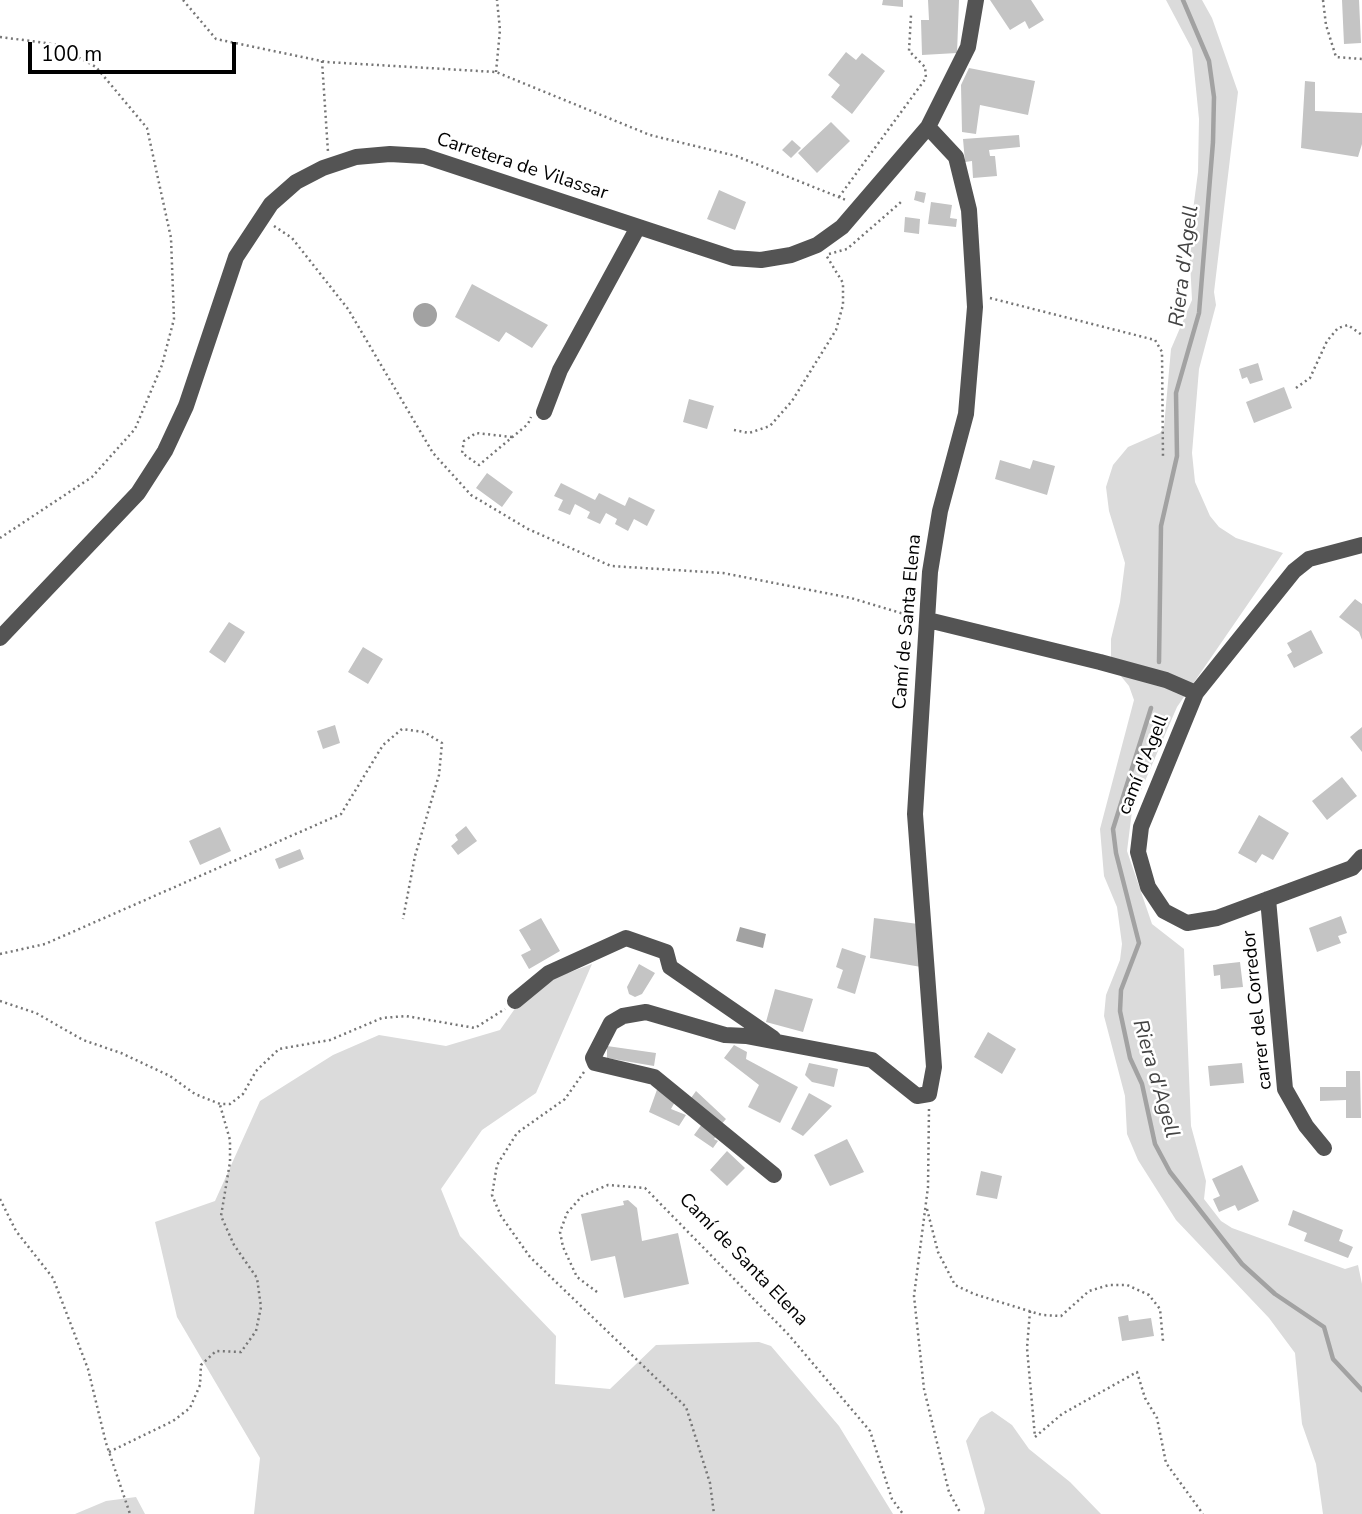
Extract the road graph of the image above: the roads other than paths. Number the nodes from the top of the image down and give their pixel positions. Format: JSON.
{"nodes":[{"id":1,"x":976,"y":0,"type":"edge"},
{"id":2,"x":929,"y":127,"type":"junction"},
{"id":3,"x":638,"y":227,"type":"junction"},
{"id":4,"x":544,"y":412,"type":"dead end"},
{"id":5,"x":1362,"y":545,"type":"edge"},
{"id":6,"x":928,"y":621,"type":"junction"},
{"id":7,"x":0,"y":638,"type":"edge"},
{"id":8,"x":1196,"y":693,"type":"junction"},
{"id":9,"x":1362,"y":857,"type":"edge"},
{"id":10,"x":1268,"y":899,"type":"junction"},
{"id":11,"x":515,"y":1001,"type":"road end"},
{"id":12,"x":781,"y":1043,"type":"junction"},
{"id":13,"x":1324,"y":1148,"type":"dead end"},
{"id":14,"x":774,"y":1175,"type":"dead end"}],
"edges":[{"from":1,"to":2,"type":"street","name":"Carretera de Vilassar"},
{"from":2,"to":3,"type":"street","name":"Carretera de Vilassar"},
{"from":2,"to":6,"type":"street","name":"Camí de Santa Elena"},
{"from":3,"to":4,"type":"street"},
{"from":3,"to":7,"type":"street","name":"Carretera de Vilassar"},
{"from":5,"to":8,"type":"street","name":"camí d'Agell"},
{"from":6,"to":8,"type":"street"},
{"from":6,"to":12,"type":"street","name":"Camí de Santa Elena"},
{"from":8,"to":10,"type":"street","name":"camí d'Agell"},
{"from":9,"to":10,"type":"street","name":"camí d'Agell"},
{"from":10,"to":13,"type":"street","name":"carrer del Corredor"},
{"from":11,"to":12,"type":"street"},
{"from":12,"to":14,"type":"street"}]}
